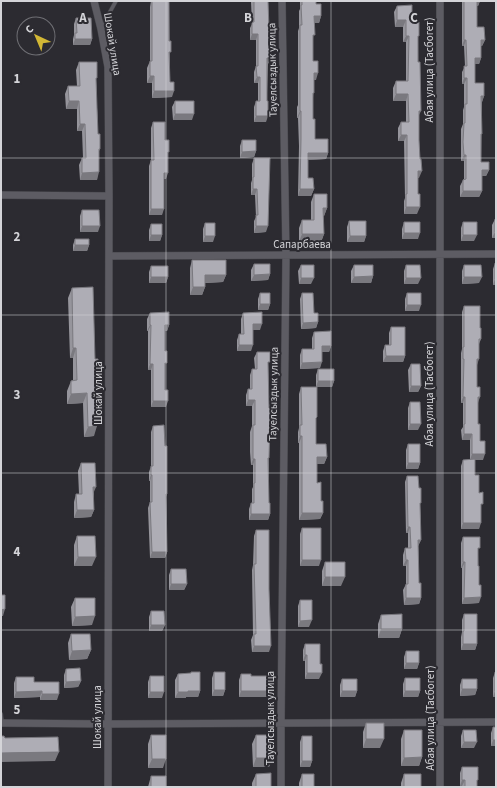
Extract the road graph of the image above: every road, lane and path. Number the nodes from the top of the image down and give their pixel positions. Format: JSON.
{"nodes":[{"id":1,"x":94,"y":1,"type":"edge"},
{"id":2,"x":116,"y":1,"type":"edge"},
{"id":3,"x":282,"y":1,"type":"edge"},
{"id":4,"x":440,"y":1,"type":"edge"},
{"id":5,"x":101,"y":29,"type":"junction"},
{"id":6,"x":1,"y":195,"type":"edge"},
{"id":7,"x":109,"y":196,"type":"junction"},
{"id":8,"x":496,"y":254,"type":"edge"},
{"id":9,"x":440,"y":255,"type":"junction"},
{"id":10,"x":109,"y":256,"type":"junction"},
{"id":11,"x":286,"y":256,"type":"junction"},
{"id":12,"x":1,"y":714,"type":"edge"},
{"id":13,"x":441,"y":722,"type":"junction"},
{"id":14,"x":496,"y":722,"type":"edge"},
{"id":15,"x":1,"y":723,"type":"edge"},
{"id":16,"x":280,"y":723,"type":"junction"},
{"id":17,"x":108,"y":724,"type":"junction"},
{"id":18,"x":108,"y":787,"type":"edge"},
{"id":19,"x":281,"y":787,"type":"edge"},
{"id":20,"x":440,"y":787,"type":"edge"}],
"edges":[{"from":1,"to":5,"type":"street","name":"Шокай улица"},
{"from":2,"to":5,"type":"lane"},
{"from":3,"to":11,"type":"street","name":"Тауелсыздык улица"},
{"from":4,"to":9,"type":"street","name":"Абая улица (Тасбогет)"},
{"from":5,"to":7,"type":"street","name":"Шокай улица"},
{"from":6,"to":7,"type":"street"},
{"from":7,"to":10,"type":"street","name":"Шокай улица"},
{"from":8,"to":9,"type":"street","name":"Сапарбаева"},
{"from":9,"to":11,"type":"street","name":"Сапарбаева"},
{"from":9,"to":13,"type":"street","name":"Абая улица (Тасбогет)"},
{"from":10,"to":11,"type":"street","name":"Сапарбаева"},
{"from":10,"to":17,"type":"street","name":"Шокай улица"},
{"from":11,"to":16,"type":"street","name":"Тауелсыздык улица"},
{"from":12,"to":15,"type":"lane"},
{"from":13,"to":14,"type":"street"},
{"from":13,"to":16,"type":"street"},
{"from":13,"to":20,"type":"street","name":"Абая улица (Тасбогет)"},
{"from":15,"to":17,"type":"street"},
{"from":16,"to":17,"type":"street"},
{"from":16,"to":19,"type":"street","name":"Тауелсыздык улица"},
{"from":17,"to":18,"type":"street","name":"Шокай улица"}]}
